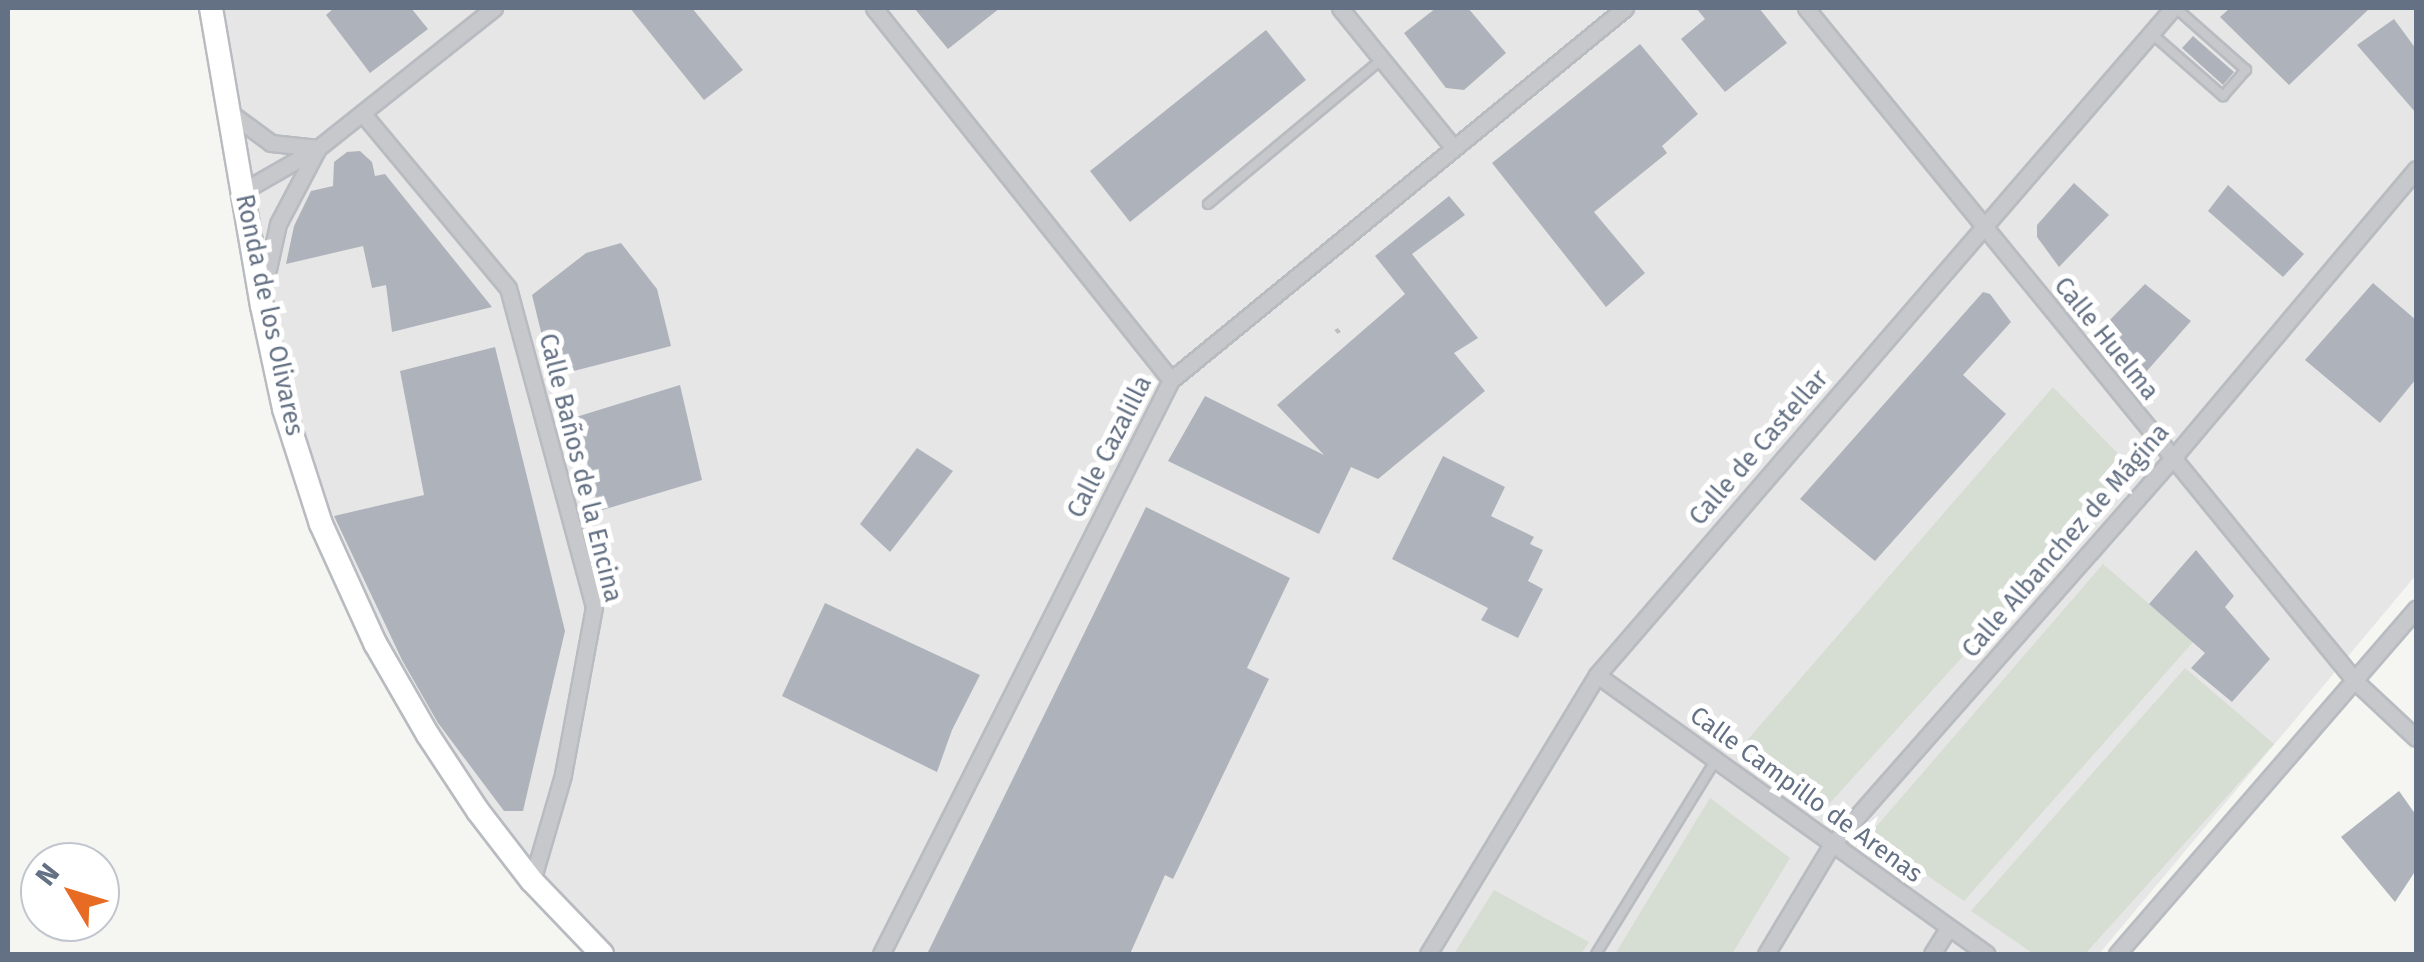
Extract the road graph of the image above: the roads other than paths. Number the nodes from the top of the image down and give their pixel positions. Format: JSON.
{"nodes":[{"id":1,"x":210,"y":8,"type":"edge"},
{"id":2,"x":494,"y":8,"type":"edge"},
{"id":3,"x":874,"y":8,"type":"edge"},
{"id":4,"x":1340,"y":8,"type":"edge"},
{"id":5,"x":1626,"y":8,"type":"edge"},
{"id":6,"x":1806,"y":8,"type":"edge"},
{"id":7,"x":2175,"y":8,"type":"edge"},
{"id":8,"x":2150,"y":33,"type":"junction"},
{"id":9,"x":1382,"y":59,"type":"junction"},
{"id":10,"x":229,"y":112,"type":"junction"},
{"id":11,"x":363,"y":114,"type":"junction"},
{"id":12,"x":1453,"y":147,"type":"junction"},
{"id":13,"x":318,"y":148,"type":"junction"},
{"id":14,"x":2416,"y":169,"type":"edge"},
{"id":15,"x":243,"y":191,"type":"junction"},
{"id":16,"x":1208,"y":204,"type":"dead end"},
{"id":17,"x":1983,"y":228,"type":"junction"},
{"id":18,"x":262,"y":306,"type":"junction"},
{"id":19,"x":1171,"y":380,"type":"junction"},
{"id":20,"x":2172,"y":459,"type":"junction"},
{"id":21,"x":2416,"y":609,"type":"edge"},
{"id":22,"x":1597,"y":674,"type":"junction"},
{"id":23,"x":2356,"y":681,"type":"junction"},
{"id":24,"x":2416,"y":738,"type":"edge"},
{"id":25,"x":1715,"y":761,"type":"junction"},
{"id":26,"x":1831,"y":846,"type":"junction"},
{"id":27,"x":532,"y":881,"type":"junction"},
{"id":28,"x":1948,"y":928,"type":"junction"},
{"id":29,"x":602,"y":954,"type":"edge"},
{"id":30,"x":881,"y":954,"type":"edge"},
{"id":31,"x":1428,"y":954,"type":"edge"},
{"id":32,"x":1596,"y":954,"type":"edge"},
{"id":33,"x":1766,"y":954,"type":"edge"},
{"id":34,"x":1932,"y":954,"type":"edge"},
{"id":35,"x":1986,"y":954,"type":"edge"},
{"id":36,"x":2117,"y":954,"type":"edge"}],
"edges":[{"from":1,"to":10,"type":"main road","name":"Ronda de los Olivares"},
{"from":2,"to":11,"type":"street"},
{"from":3,"to":19,"type":"street"},
{"from":4,"to":9,"type":"street"},
{"from":5,"to":12,"type":"street","name":"Calle Cazalilla"},
{"from":6,"to":17,"type":"street","name":"Calle Huelma"},
{"from":7,"to":8,"type":"street","name":"Calle de Castellar"},
{"from":7,"to":8,"type":"lane"},
{"from":8,"to":17,"type":"street","name":"Calle de Castellar"},
{"from":9,"to":12,"type":"street"},
{"from":9,"to":16,"type":"lane"},
{"from":10,"to":13,"type":"street"},
{"from":10,"to":15,"type":"main road","name":"Ronda de los Olivares"},
{"from":11,"to":13,"type":"street"},
{"from":11,"to":27,"type":"street","name":"Calle Baños de la Encina"},
{"from":12,"to":19,"type":"street","name":"Calle Cazalilla"},
{"from":13,"to":15,"type":"street"},
{"from":13,"to":18,"type":"street"},
{"from":14,"to":20,"type":"street","name":"Calle Albanchez de Mágina"},
{"from":15,"to":18,"type":"main road","name":"Ronda de los Olivares"},
{"from":17,"to":20,"type":"street","name":"Calle Huelma"},
{"from":17,"to":22,"type":"street","name":"Calle de Castellar"},
{"from":18,"to":27,"type":"main road","name":"Ronda de los Olivares"},
{"from":19,"to":30,"type":"street","name":"Calle Cazalilla"},
{"from":20,"to":23,"type":"street","name":"Calle Huelma"},
{"from":20,"to":26,"type":"street","name":"Calle Albanchez de Mágina"},
{"from":21,"to":23,"type":"street"},
{"from":22,"to":25,"type":"street","name":"Calle Campillo de Arenas"},
{"from":22,"to":31,"type":"street","name":"Calle de Castellar"},
{"from":23,"to":24,"type":"street","name":"Calle Huelma"},
{"from":23,"to":36,"type":"street"},
{"from":25,"to":26,"type":"street","name":"Calle Campillo de Arenas"},
{"from":25,"to":32,"type":"lane"},
{"from":26,"to":28,"type":"street","name":"Calle Campillo de Arenas"},
{"from":26,"to":33,"type":"street","name":"Calle Albanchez de Mágina"},
{"from":27,"to":29,"type":"main road","name":"Ronda de los Olivares"},
{"from":28,"to":34,"type":"street"},
{"from":28,"to":35,"type":"street","name":"Calle Campillo de Arenas"}]}
